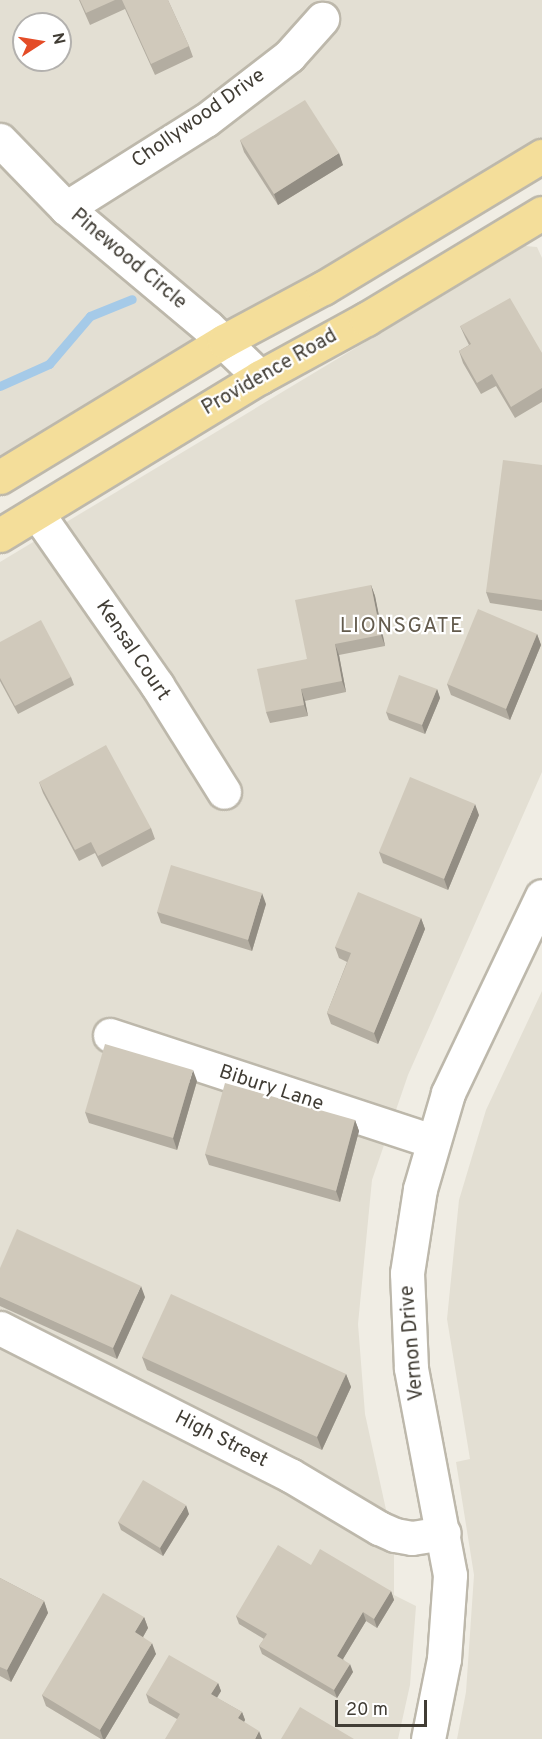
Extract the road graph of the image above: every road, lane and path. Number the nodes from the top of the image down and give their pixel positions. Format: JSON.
{"nodes":[{"id":1,"x":322,"y":19,"type":"dead end"},
{"id":2,"x":0,"y":140,"type":"edge"},
{"id":3,"x":541,"y":159,"type":"edge"},
{"id":4,"x":66,"y":208,"type":"junction"},
{"id":5,"x":542,"y":213,"type":"edge"},
{"id":6,"x":224,"y":341,"type":"junction"},
{"id":7,"x":260,"y":377,"type":"junction"},
{"id":8,"x":0,"y":477,"type":"edge"},
{"id":9,"x":37,"y":513,"type":"junction"},
{"id":10,"x":0,"y":535,"type":"edge"},
{"id":11,"x":224,"y":792,"type":"dead end"},
{"id":12,"x":542,"y":896,"type":"edge"},
{"id":13,"x":110,"y":1035,"type":"dead end"},
{"id":14,"x":433,"y":1141,"type":"junction"},
{"id":15,"x":0,"y":1328,"type":"edge"},
{"id":16,"x":444,"y":1533,"type":"junction"},
{"id":17,"x":428,"y":1739,"type":"edge"}],
"edges":[{"from":1,"to":4,"type":"street","name":"Chollywood Drive"},
{"from":2,"to":4,"type":"street","name":"Pinewood Circle"},
{"from":3,"to":6,"type":"main road"},
{"from":4,"to":6,"type":"street","name":"Pinewood Circle"},
{"from":5,"to":7,"type":"main road","name":"Providence Road"},
{"from":6,"to":7,"type":"street","name":"Pinewood Circle"},
{"from":6,"to":8,"type":"main road"},
{"from":7,"to":9,"type":"main road","name":"Providence Road"},
{"from":9,"to":10,"type":"main road","name":"Providence Road"},
{"from":9,"to":11,"type":"street","name":"Kensal Court"},
{"from":12,"to":14,"type":"street","name":"Vernon Drive"},
{"from":13,"to":14,"type":"street","name":"Bibury Lane"},
{"from":14,"to":16,"type":"street","name":"Vernon Drive"},
{"from":15,"to":16,"type":"street","name":"High Street"},
{"from":16,"to":17,"type":"street","name":"Vernon Drive"}]}
